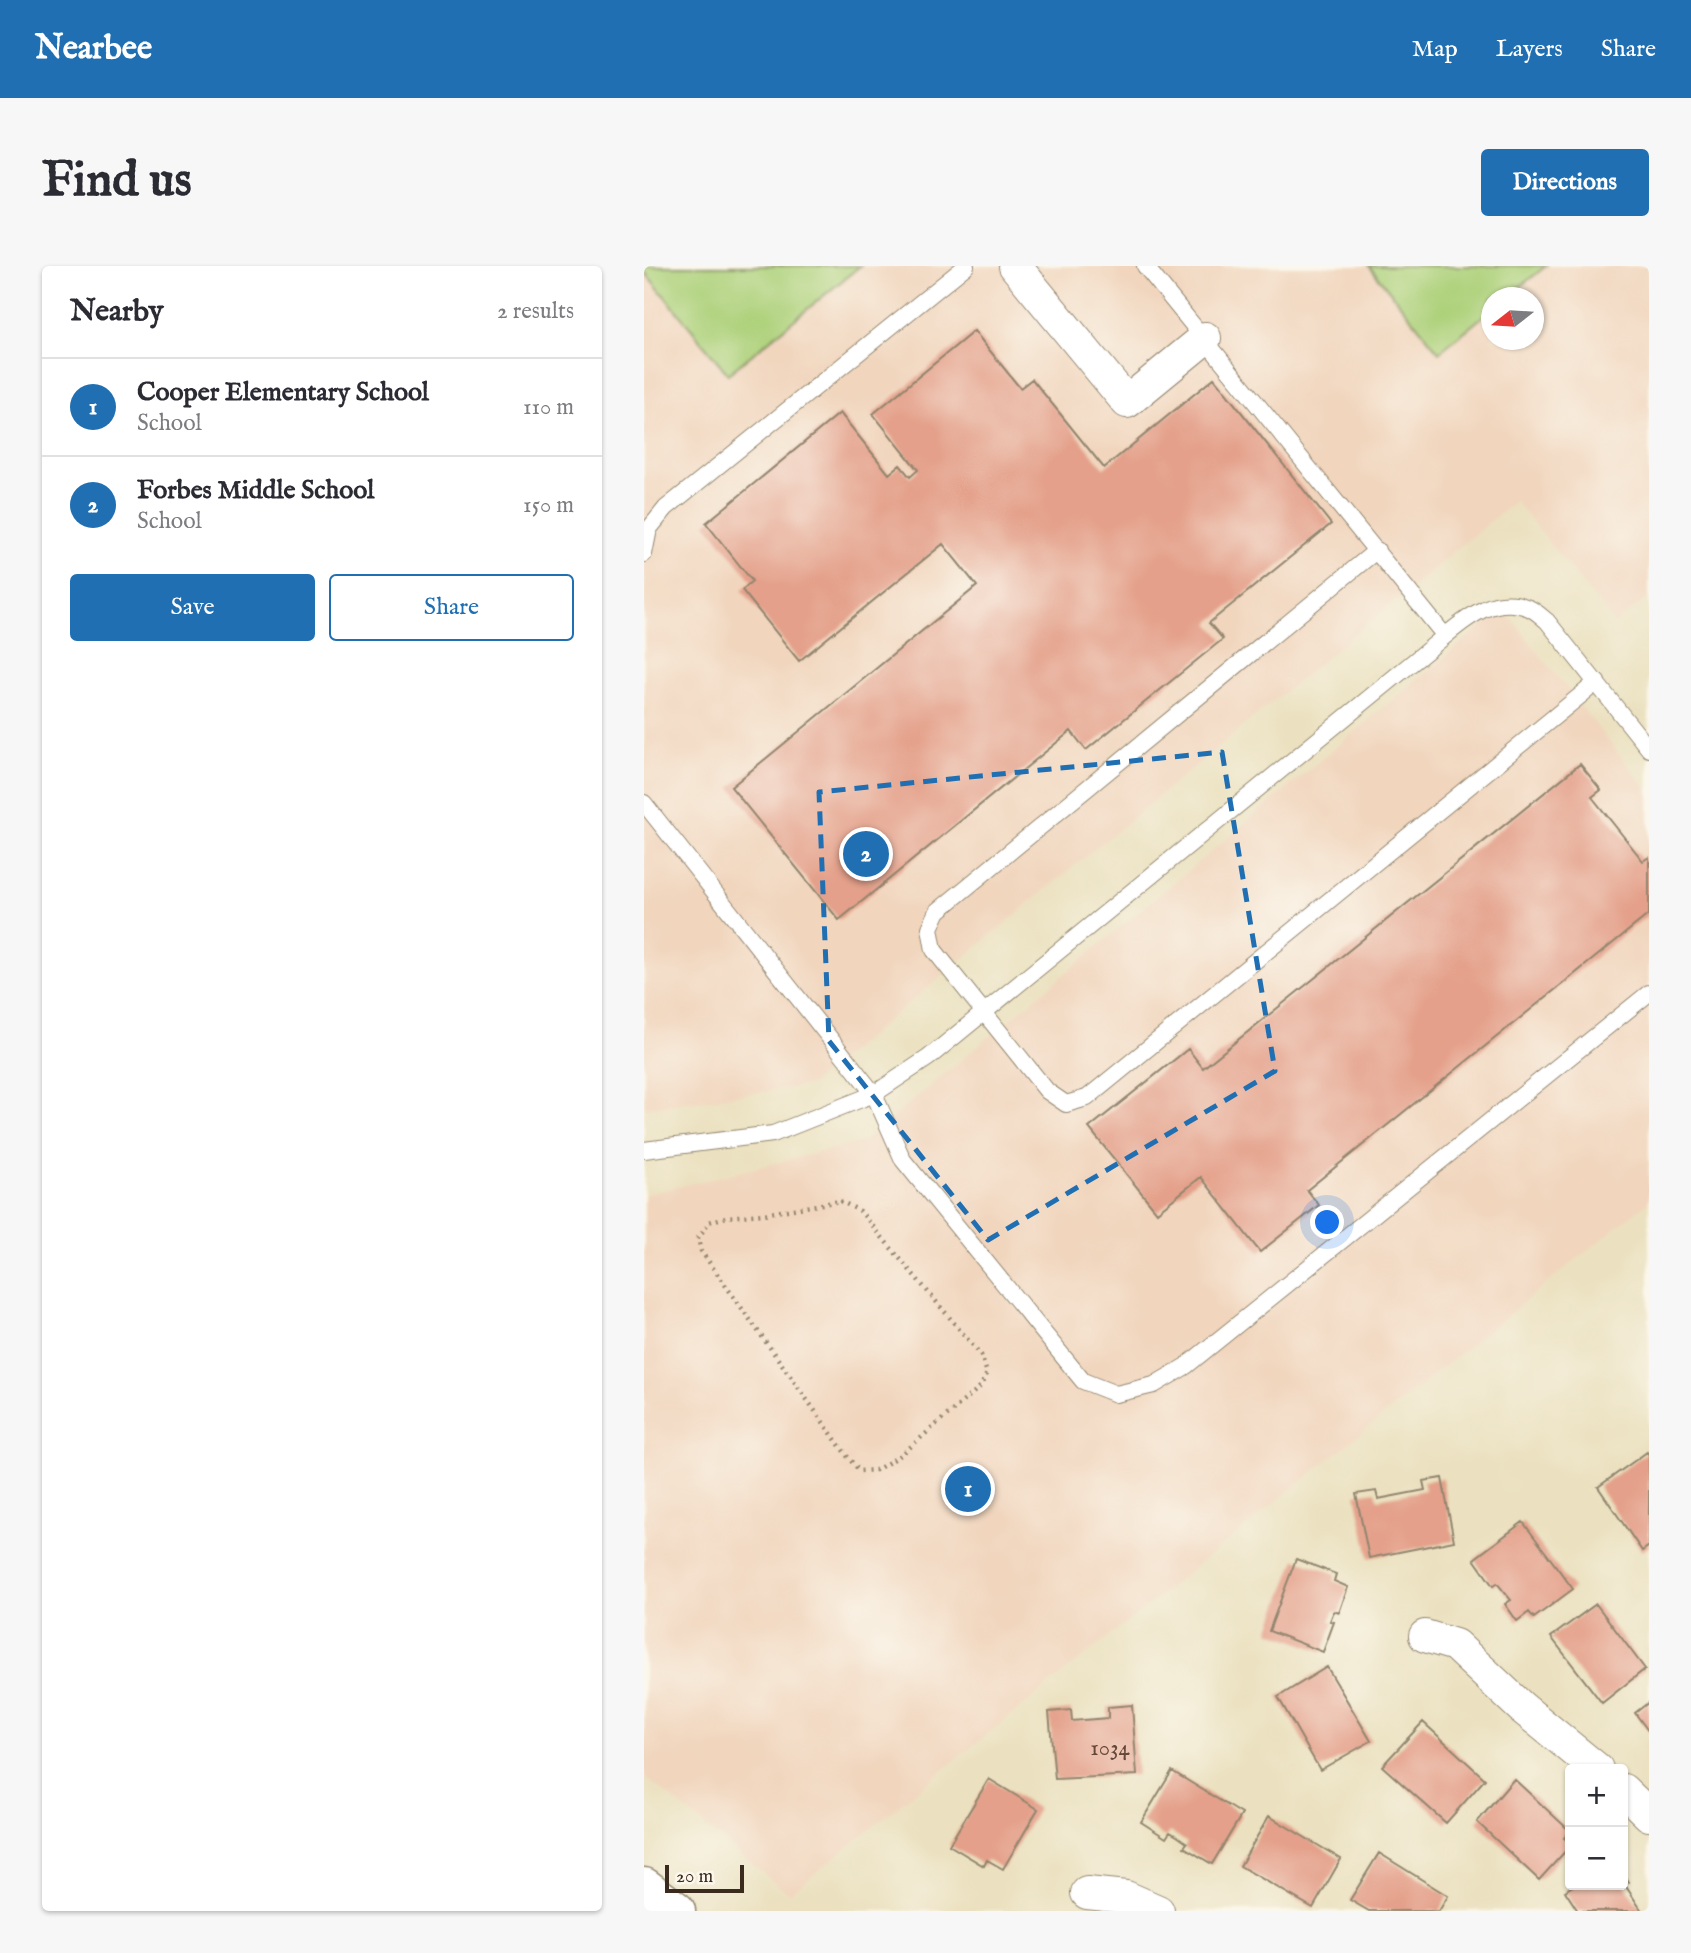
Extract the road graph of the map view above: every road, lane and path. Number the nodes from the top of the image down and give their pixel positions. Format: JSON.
{"nodes":[{"id":1,"x":966,"y":266,"type":"edge"},
{"id":2,"x":1015,"y":266,"type":"edge"},
{"id":3,"x":1145,"y":266,"type":"edge"},
{"id":4,"x":1205,"y":338,"type":"junction"},
{"id":5,"x":1377,"y":550,"type":"junction"},
{"id":6,"x":644,"y":554,"type":"edge"},
{"id":7,"x":1445,"y":636,"type":"junction"},
{"id":8,"x":1597,"y":682,"type":"junction"},
{"id":9,"x":1649,"y":749,"type":"edge"},
{"id":10,"x":644,"y":803,"type":"edge"},
{"id":11,"x":1649,"y":993,"type":"edge"},
{"id":12,"x":984,"y":1013,"type":"junction"},
{"id":13,"x":874,"y":1094,"type":"junction"},
{"id":14,"x":644,"y":1150,"type":"edge"},
{"id":15,"x":850,"y":1460,"type":"joint"},
{"id":16,"x":1425,"y":1636,"type":"dead end"},
{"id":17,"x":1591,"y":1764,"type":"edge"},
{"id":18,"x":1628,"y":1795,"type":"edge"},
{"id":19,"x":1649,"y":1815,"type":"edge"},
{"id":20,"x":644,"y":1887,"type":"edge"},
{"id":21,"x":1087,"y":1893,"type":"dead end"},
{"id":22,"x":676,"y":1911,"type":"edge"},
{"id":23,"x":1158,"y":1911,"type":"edge"}],
"edges":[{"from":1,"to":6,"type":"lane"},
{"from":2,"to":4,"type":"street"},
{"from":3,"to":4,"type":"lane"},
{"from":4,"to":5,"type":"lane"},
{"from":5,"to":7,"type":"lane"},
{"from":5,"to":12,"type":"lane"},
{"from":7,"to":8,"type":"lane"},
{"from":7,"to":12,"type":"lane"},
{"from":8,"to":9,"type":"lane"},
{"from":8,"to":12,"type":"lane"},
{"from":10,"to":13,"type":"lane"},
{"from":11,"to":13,"type":"lane"},
{"from":12,"to":13,"type":"lane"},
{"from":13,"to":14,"type":"lane"},
{"from":15,"to":15,"type":"path"},
{"from":16,"to":17,"type":"street"},
{"from":18,"to":19,"type":"street"},
{"from":20,"to":22,"type":"main road"},
{"from":21,"to":23,"type":"street"}]}
